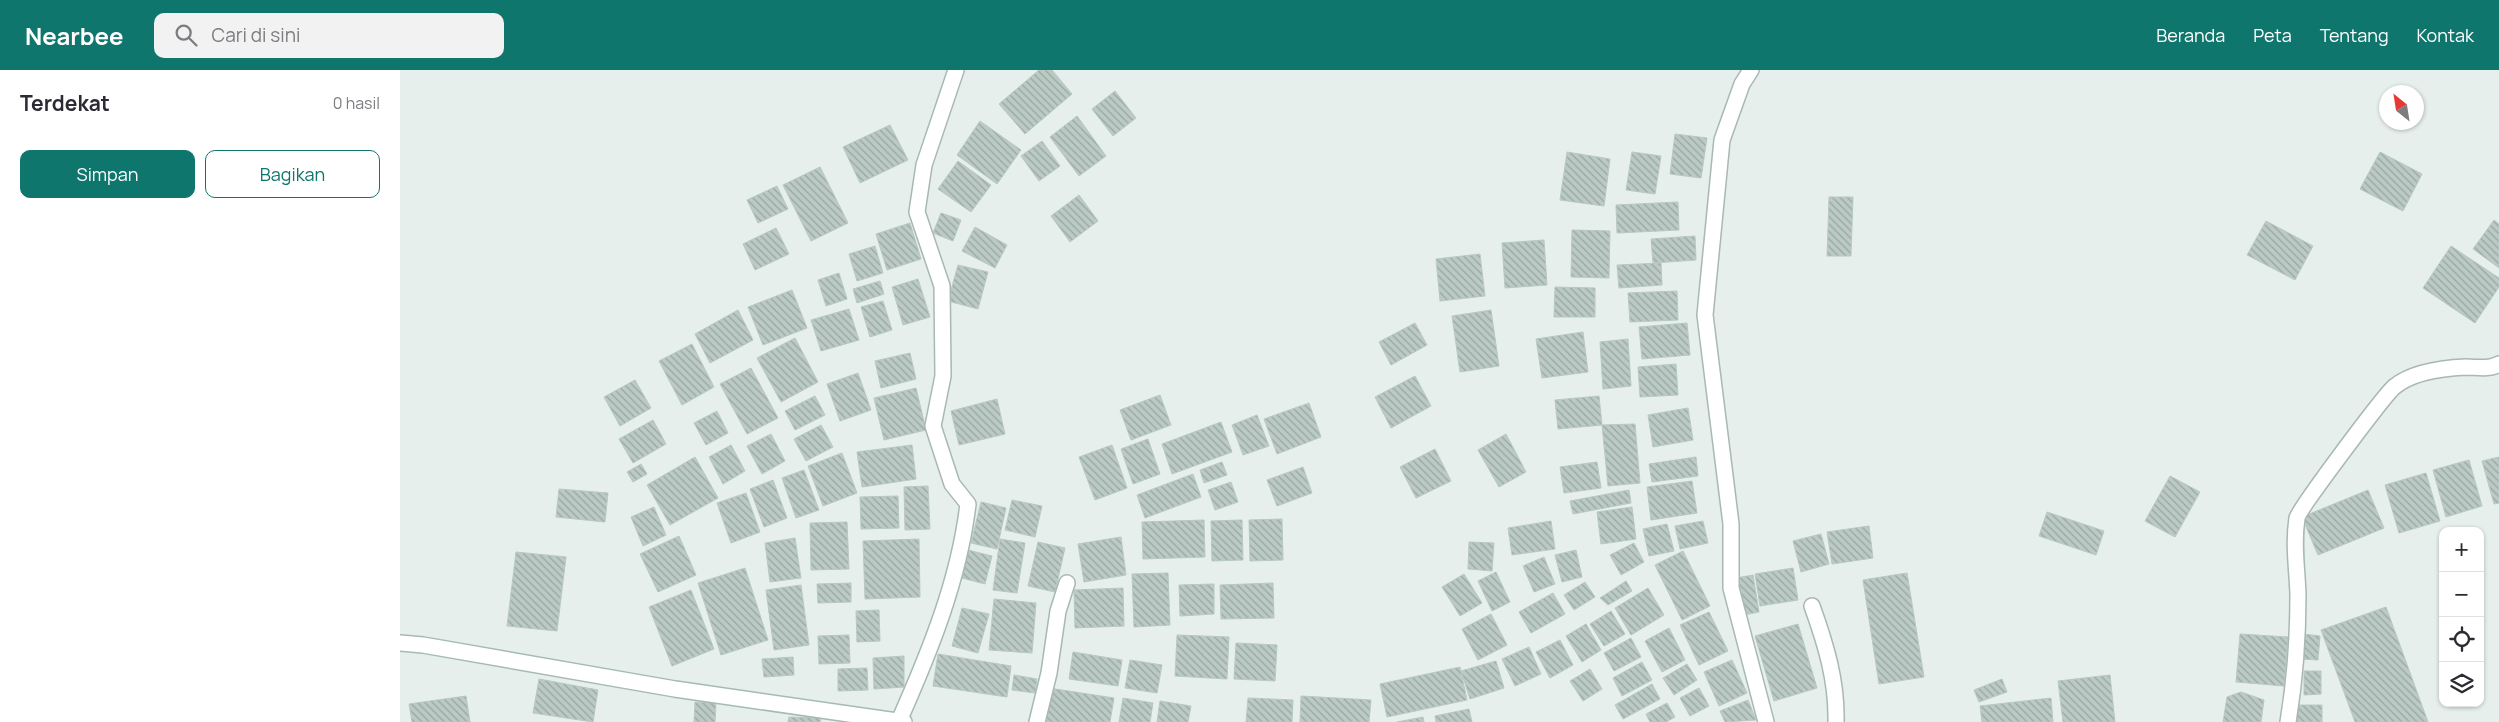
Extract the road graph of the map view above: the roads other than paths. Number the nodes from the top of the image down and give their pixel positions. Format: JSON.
{"nodes":[{"id":1,"x":956,"y":70,"type":"edge"},
{"id":2,"x":1751,"y":70,"type":"edge"},
{"id":3,"x":2497,"y":367,"type":"edge"},
{"id":4,"x":1067,"y":583,"type":"dead end"},
{"id":5,"x":1812,"y":606,"type":"dead end"},
{"id":6,"x":400,"y":643,"type":"edge"},
{"id":7,"x":901,"y":722,"type":"edge"},
{"id":8,"x":1037,"y":722,"type":"edge"},
{"id":9,"x":1766,"y":722,"type":"edge"},
{"id":10,"x":1836,"y":722,"type":"edge"},
{"id":11,"x":2288,"y":722,"type":"edge"}],
"edges":[{"from":1,"to":7,"type":"street"},
{"from":2,"to":9,"type":"street"},
{"from":3,"to":11,"type":"street"},
{"from":4,"to":8,"type":"street"},
{"from":5,"to":10,"type":"street"},
{"from":6,"to":7,"type":"street"}]}
